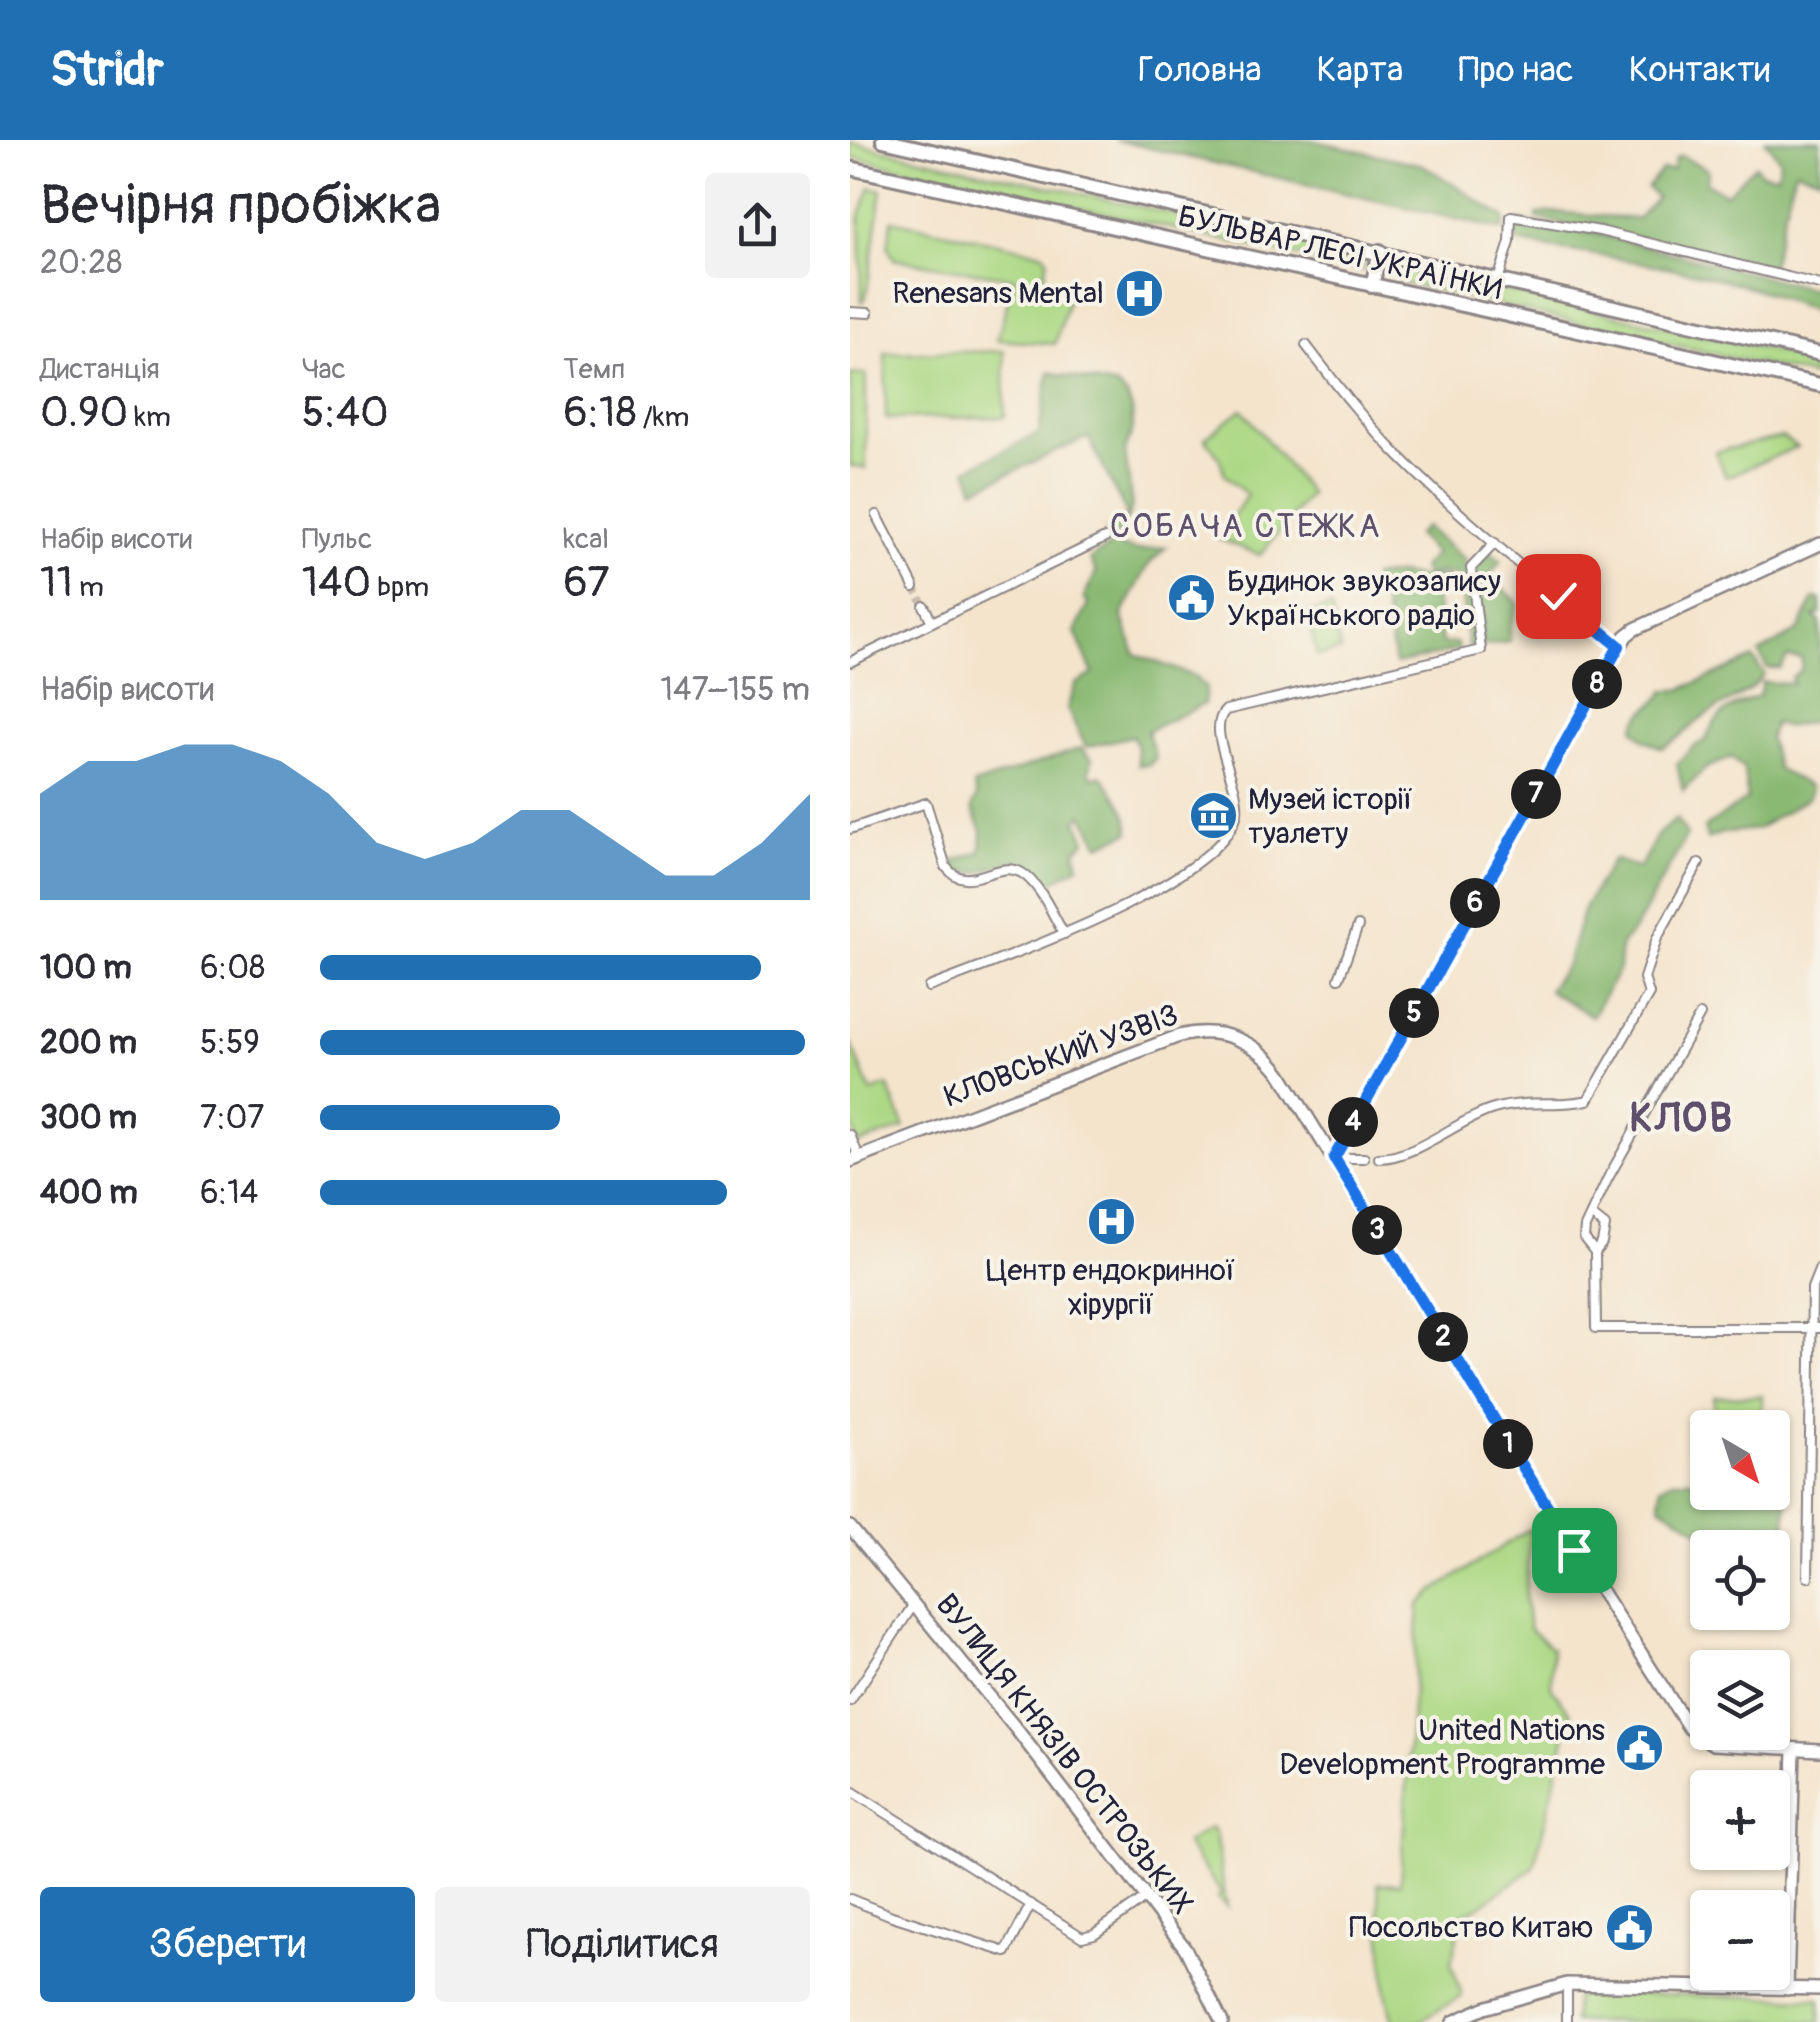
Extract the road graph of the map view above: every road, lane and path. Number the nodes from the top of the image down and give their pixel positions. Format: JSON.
{"nodes":[{"id":1,"x":883,"y":140,"type":"edge"},
{"id":2,"x":850,"y":168,"type":"edge"},
{"id":3,"x":1380,"y":252,"type":"junction"},
{"id":4,"x":1498,"y":280,"type":"junction"},
{"id":5,"x":1820,"y":285,"type":"edge"},
{"id":6,"x":1372,"y":286,"type":"junction"},
{"id":7,"x":850,"y":312,"type":"edge"},
{"id":8,"x":868,"y":313,"type":"dead end"},
{"id":9,"x":1306,"y":345,"type":"dead end"},
{"id":10,"x":1820,"y":354,"type":"edge"},
{"id":11,"x":1820,"y":385,"type":"edge"},
{"id":12,"x":877,"y":515,"type":"dead end"},
{"id":13,"x":1104,"y":538,"type":"dead end"},
{"id":14,"x":1496,"y":543,"type":"junction"},
{"id":15,"x":1820,"y":544,"type":"edge"},
{"id":16,"x":914,"y":588,"type":"tunnel mouth"},
{"id":17,"x":924,"y":606,"type":"tunnel mouth"},
{"id":18,"x":932,"y":622,"type":"junction"},
{"id":19,"x":1619,"y":646,"type":"junction"},
{"id":20,"x":850,"y":662,"type":"edge"},
{"id":21,"x":850,"y":829,"type":"edge"},
{"id":22,"x":1699,"y":863,"type":"dead end"},
{"id":23,"x":1358,"y":926,"type":"dead end"},
{"id":24,"x":1064,"y":934,"type":"junction"},
{"id":25,"x":1338,"y":978,"type":"dead end"},
{"id":26,"x":929,"y":988,"type":"dead end"},
{"id":27,"x":1700,"y":1015,"type":"dead end"},
{"id":28,"x":850,"y":1135,"type":"edge"},
{"id":29,"x":1334,"y":1158,"type":"junction"},
{"id":30,"x":1364,"y":1158,"type":"dead end"},
{"id":31,"x":1378,"y":1158,"type":"dead end"},
{"id":32,"x":854,"y":1159,"type":"edge"},
{"id":33,"x":1592,"y":1215,"type":"junction"},
{"id":34,"x":1596,"y":1252,"type":"junction"},
{"id":35,"x":1820,"y":1268,"type":"edge"},
{"id":36,"x":1816,"y":1328,"type":"edge"},
{"id":37,"x":850,"y":1528,"type":"edge"},
{"id":38,"x":1808,"y":1578,"type":"dead end"},
{"id":39,"x":914,"y":1604,"type":"junction"},
{"id":40,"x":850,"y":1700,"type":"edge"},
{"id":41,"x":1794,"y":1749,"type":"junction"},
{"id":42,"x":1820,"y":1750,"type":"edge"},
{"id":43,"x":850,"y":1790,"type":"edge"},
{"id":44,"x":1146,"y":1897,"type":"junction"},
{"id":45,"x":850,"y":1900,"type":"edge"},
{"id":46,"x":1031,"y":1904,"type":"junction"},
{"id":47,"x":1790,"y":1909,"type":"edge"},
{"id":48,"x":1567,"y":1984,"type":"junction"},
{"id":49,"x":1690,"y":1987,"type":"edge"},
{"id":50,"x":1790,"y":1989,"type":"edge"},
{"id":51,"x":1820,"y":1989,"type":"edge"},
{"id":52,"x":1222,"y":2022,"type":"edge"},
{"id":53,"x":1453,"y":2022,"type":"edge"},
{"id":54,"x":1568,"y":2022,"type":"edge"}],
"edges":[{"from":1,"to":3,"type":"main road","name":"БУЛЬВАР ЛЕСІ УКРАЇНКИ"},
{"from":2,"to":6,"type":"main road","name":"БУЛЬВАР ЛЕСІ УКРАЇНКИ"},
{"from":3,"to":4,"type":"main road","name":"БУЛЬВАР ЛЕСІ УКРАЇНКИ"},
{"from":3,"to":6,"type":"main road"},
{"from":4,"to":5,"type":"street"},
{"from":4,"to":10,"type":"main road","name":"БУЛЬВАР ЛЕСІ УКРАЇНКИ"},
{"from":6,"to":11,"type":"main road","name":"БУЛЬВАР ЛЕСІ УКРАЇНКИ"},
{"from":7,"to":8,"type":"street"},
{"from":9,"to":14,"type":"street"},
{"from":12,"to":16,"type":"street"},
{"from":13,"to":18,"type":"street"},
{"from":14,"to":19,"type":"street"},
{"from":14,"to":24,"type":"street"},
{"from":15,"to":19,"type":"street"},
{"from":17,"to":18,"type":"street"},
{"from":18,"to":20,"type":"street"},
{"from":19,"to":29,"type":"street"},
{"from":21,"to":24,"type":"street"},
{"from":22,"to":31,"type":"street"},
{"from":23,"to":25,"type":"street"},
{"from":24,"to":26,"type":"street"},
{"from":27,"to":33,"type":"street"},
{"from":28,"to":32,"type":"street"},
{"from":29,"to":30,"type":"street"},
{"from":29,"to":32,"type":"street","name":"КЛОВСЬКИЙ УЗВІЗ"},
{"from":29,"to":41,"type":"street","name":"КЛОВСЬКИЙ УЗВІЗ"},
{"from":33,"to":34,"type":"street"},
{"from":33,"to":34,"type":"street"},
{"from":34,"to":36,"type":"street"},
{"from":35,"to":36,"type":"street"},
{"from":36,"to":38,"type":"street"},
{"from":37,"to":39,"type":"street","name":"ВУЛИЦЯ КНЯЗІВ ОСТРОЗЬКИХ"},
{"from":39,"to":40,"type":"street"},
{"from":39,"to":44,"type":"street","name":"ВУЛИЦЯ КНЯЗІВ ОСТРОЗЬКИХ"},
{"from":41,"to":42,"type":"street"},
{"from":41,"to":47,"type":"street"},
{"from":43,"to":46,"type":"street"},
{"from":44,"to":46,"type":"street"},
{"from":44,"to":52,"type":"street","name":"ВУЛИЦЯ КНЯЗІВ ОСТРОЗЬКИХ"},
{"from":45,"to":46,"type":"street"},
{"from":48,"to":49,"type":"street"},
{"from":48,"to":53,"type":"street"},
{"from":48,"to":54,"type":"street"},
{"from":50,"to":51,"type":"street"}]}
